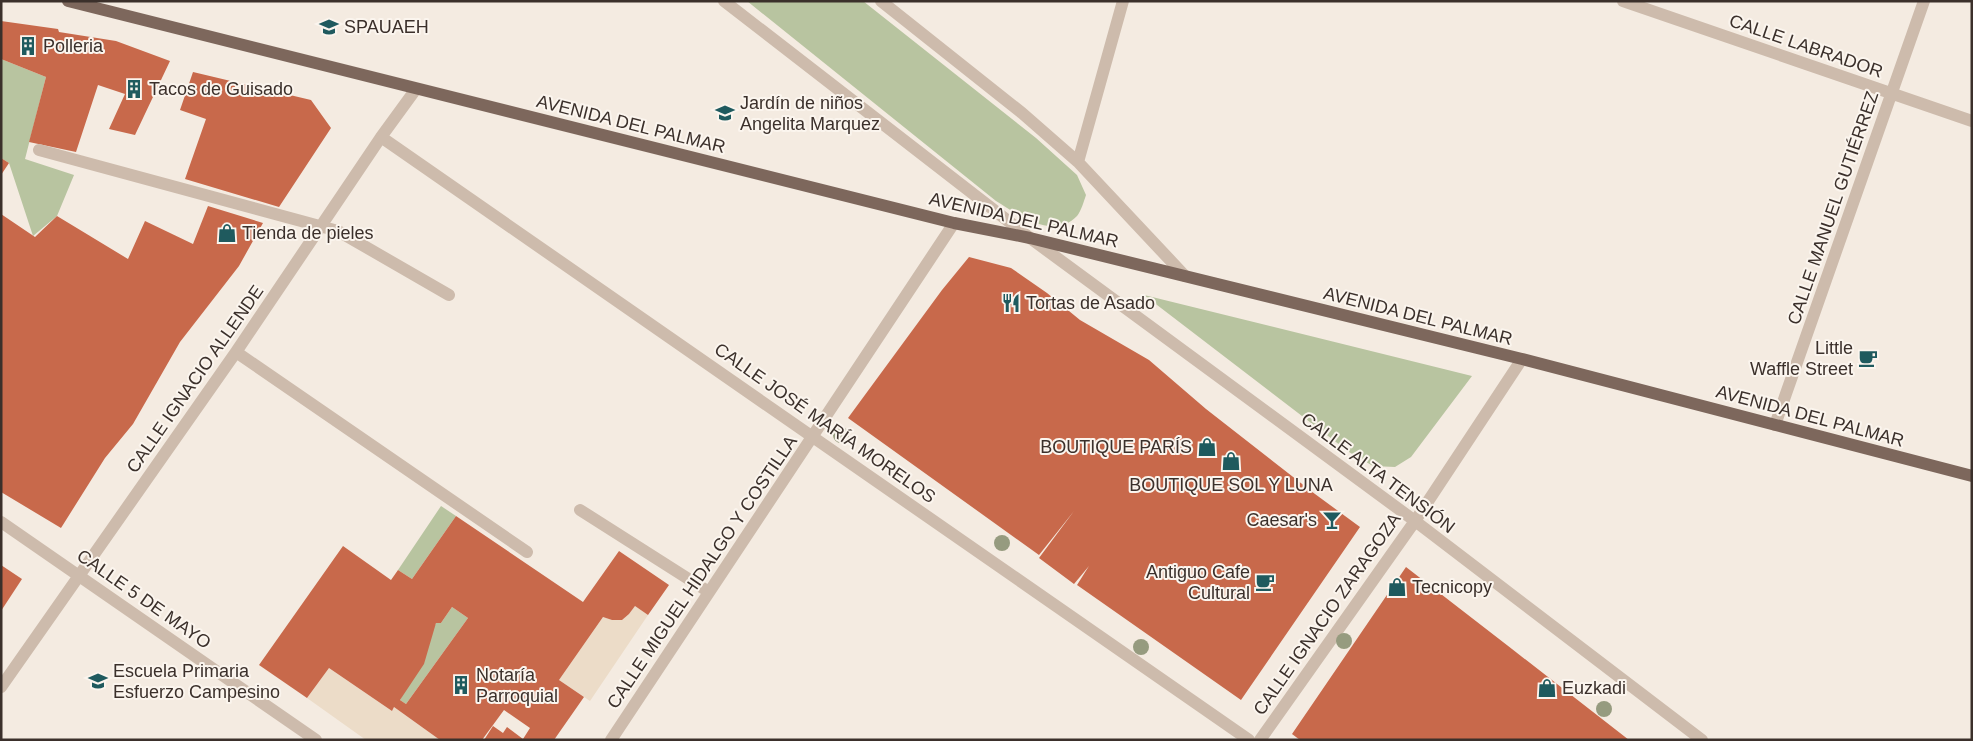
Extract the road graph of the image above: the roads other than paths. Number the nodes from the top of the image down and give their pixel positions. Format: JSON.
{"nodes":[{"id":1,"x":68,"y":1,"type":"edge"},
{"id":2,"x":724,"y":1,"type":"edge"},
{"id":3,"x":881,"y":1,"type":"edge"},
{"id":4,"x":1123,"y":1,"type":"edge"},
{"id":5,"x":1623,"y":1,"type":"edge"},
{"id":6,"x":1924,"y":1,"type":"edge"},
{"id":7,"x":416,"y":89,"type":"junction"},
{"id":8,"x":1892,"y":94,"type":"junction"},
{"id":9,"x":1972,"y":121,"type":"edge"},
{"id":10,"x":381,"y":137,"type":"junction"},
{"id":11,"x":39,"y":150,"type":"dead end"},
{"id":12,"x":1078,"y":162,"type":"junction"},
{"id":13,"x":954,"y":223,"type":"junction"},
{"id":14,"x":321,"y":225,"type":"junction"},
{"id":15,"x":1030,"y":238,"type":"junction"},
{"id":16,"x":1184,"y":276,"type":"junction"},
{"id":17,"x":449,"y":295,"type":"dead end"},
{"id":18,"x":236,"y":352,"type":"junction"},
{"id":19,"x":1522,"y":360,"type":"junction"},
{"id":20,"x":1775,"y":426,"type":"junction"},
{"id":21,"x":814,"y":436,"type":"junction"},
{"id":22,"x":1972,"y":476,"type":"edge"},
{"id":23,"x":580,"y":510,"type":"dead end"},
{"id":24,"x":1415,"y":521,"type":"junction"},
{"id":25,"x":1,"y":522,"type":"edge"},
{"id":26,"x":527,"y":552,"type":"dead end"},
{"id":27,"x":79,"y":576,"type":"junction"},
{"id":28,"x":709,"y":592,"type":"junction"},
{"id":29,"x":1,"y":687,"type":"edge"},
{"id":30,"x":316,"y":740,"type":"edge"},
{"id":31,"x":611,"y":740,"type":"edge"},
{"id":32,"x":1249,"y":740,"type":"edge"},
{"id":33,"x":1260,"y":740,"type":"edge"},
{"id":34,"x":1702,"y":740,"type":"edge"}],
"edges":[{"from":1,"to":7,"type":"main road","name":"AVENIDA DEL PALMAR"},
{"from":2,"to":15,"type":"street","name":"CALLE ALTA TENSIÓN"},
{"from":3,"to":12,"type":"street"},
{"from":4,"to":12,"type":"street"},
{"from":5,"to":8,"type":"street","name":"CALLE LABRADOR"},
{"from":6,"to":8,"type":"street","name":"CALLE MANUEL GUTIÉRREZ"},
{"from":7,"to":10,"type":"street","name":"CALLE IGNACIO ALLENDE"},
{"from":7,"to":13,"type":"main road","name":"AVENIDA DEL PALMAR"},
{"from":8,"to":9,"type":"street","name":"CALLE LABRADOR"},
{"from":8,"to":20,"type":"street","name":"CALLE MANUEL GUTIÉRREZ"},
{"from":10,"to":14,"type":"street","name":"CALLE IGNACIO ALLENDE"},
{"from":10,"to":21,"type":"street","name":"CALLE JOSÉ MARÍA MORELOS"},
{"from":11,"to":14,"type":"street"},
{"from":12,"to":16,"type":"street"},
{"from":13,"to":15,"type":"main road","name":"AVENIDA DEL PALMAR"},
{"from":13,"to":21,"type":"street","name":"CALLE MIGUEL HIDALGO Y COSTILLA"},
{"from":14,"to":17,"type":"street"},
{"from":14,"to":18,"type":"street","name":"CALLE IGNACIO ALLENDE"},
{"from":15,"to":16,"type":"main road","name":"AVENIDA DEL PALMAR"},
{"from":15,"to":24,"type":"street","name":"CALLE ALTA TENSIÓN"},
{"from":16,"to":19,"type":"main road","name":"AVENIDA DEL PALMAR"},
{"from":18,"to":26,"type":"street"},
{"from":18,"to":27,"type":"street","name":"CALLE IGNACIO ALLENDE"},
{"from":19,"to":20,"type":"main road","name":"AVENIDA DEL PALMAR"},
{"from":19,"to":24,"type":"street","name":"CALLE IGNACIO ZARAGOZA"},
{"from":20,"to":22,"type":"main road","name":"AVENIDA DEL PALMAR"},
{"from":21,"to":28,"type":"street","name":"CALLE MIGUEL HIDALGO Y COSTILLA"},
{"from":21,"to":32,"type":"street","name":"CALLE JOSÉ MARÍA MORELOS"},
{"from":23,"to":28,"type":"street"},
{"from":24,"to":33,"type":"street","name":"CALLE IGNACIO ZARAGOZA"},
{"from":24,"to":34,"type":"street","name":"CALLE ALTA TENSIÓN"},
{"from":25,"to":27,"type":"street","name":"CALLE 5 DE MAYO"},
{"from":27,"to":29,"type":"street","name":"CALLE IGNACIO ALLENDE"},
{"from":27,"to":30,"type":"street","name":"CALLE 5 DE MAYO"},
{"from":28,"to":31,"type":"street","name":"CALLE MIGUEL HIDALGO Y COSTILLA"}]}
